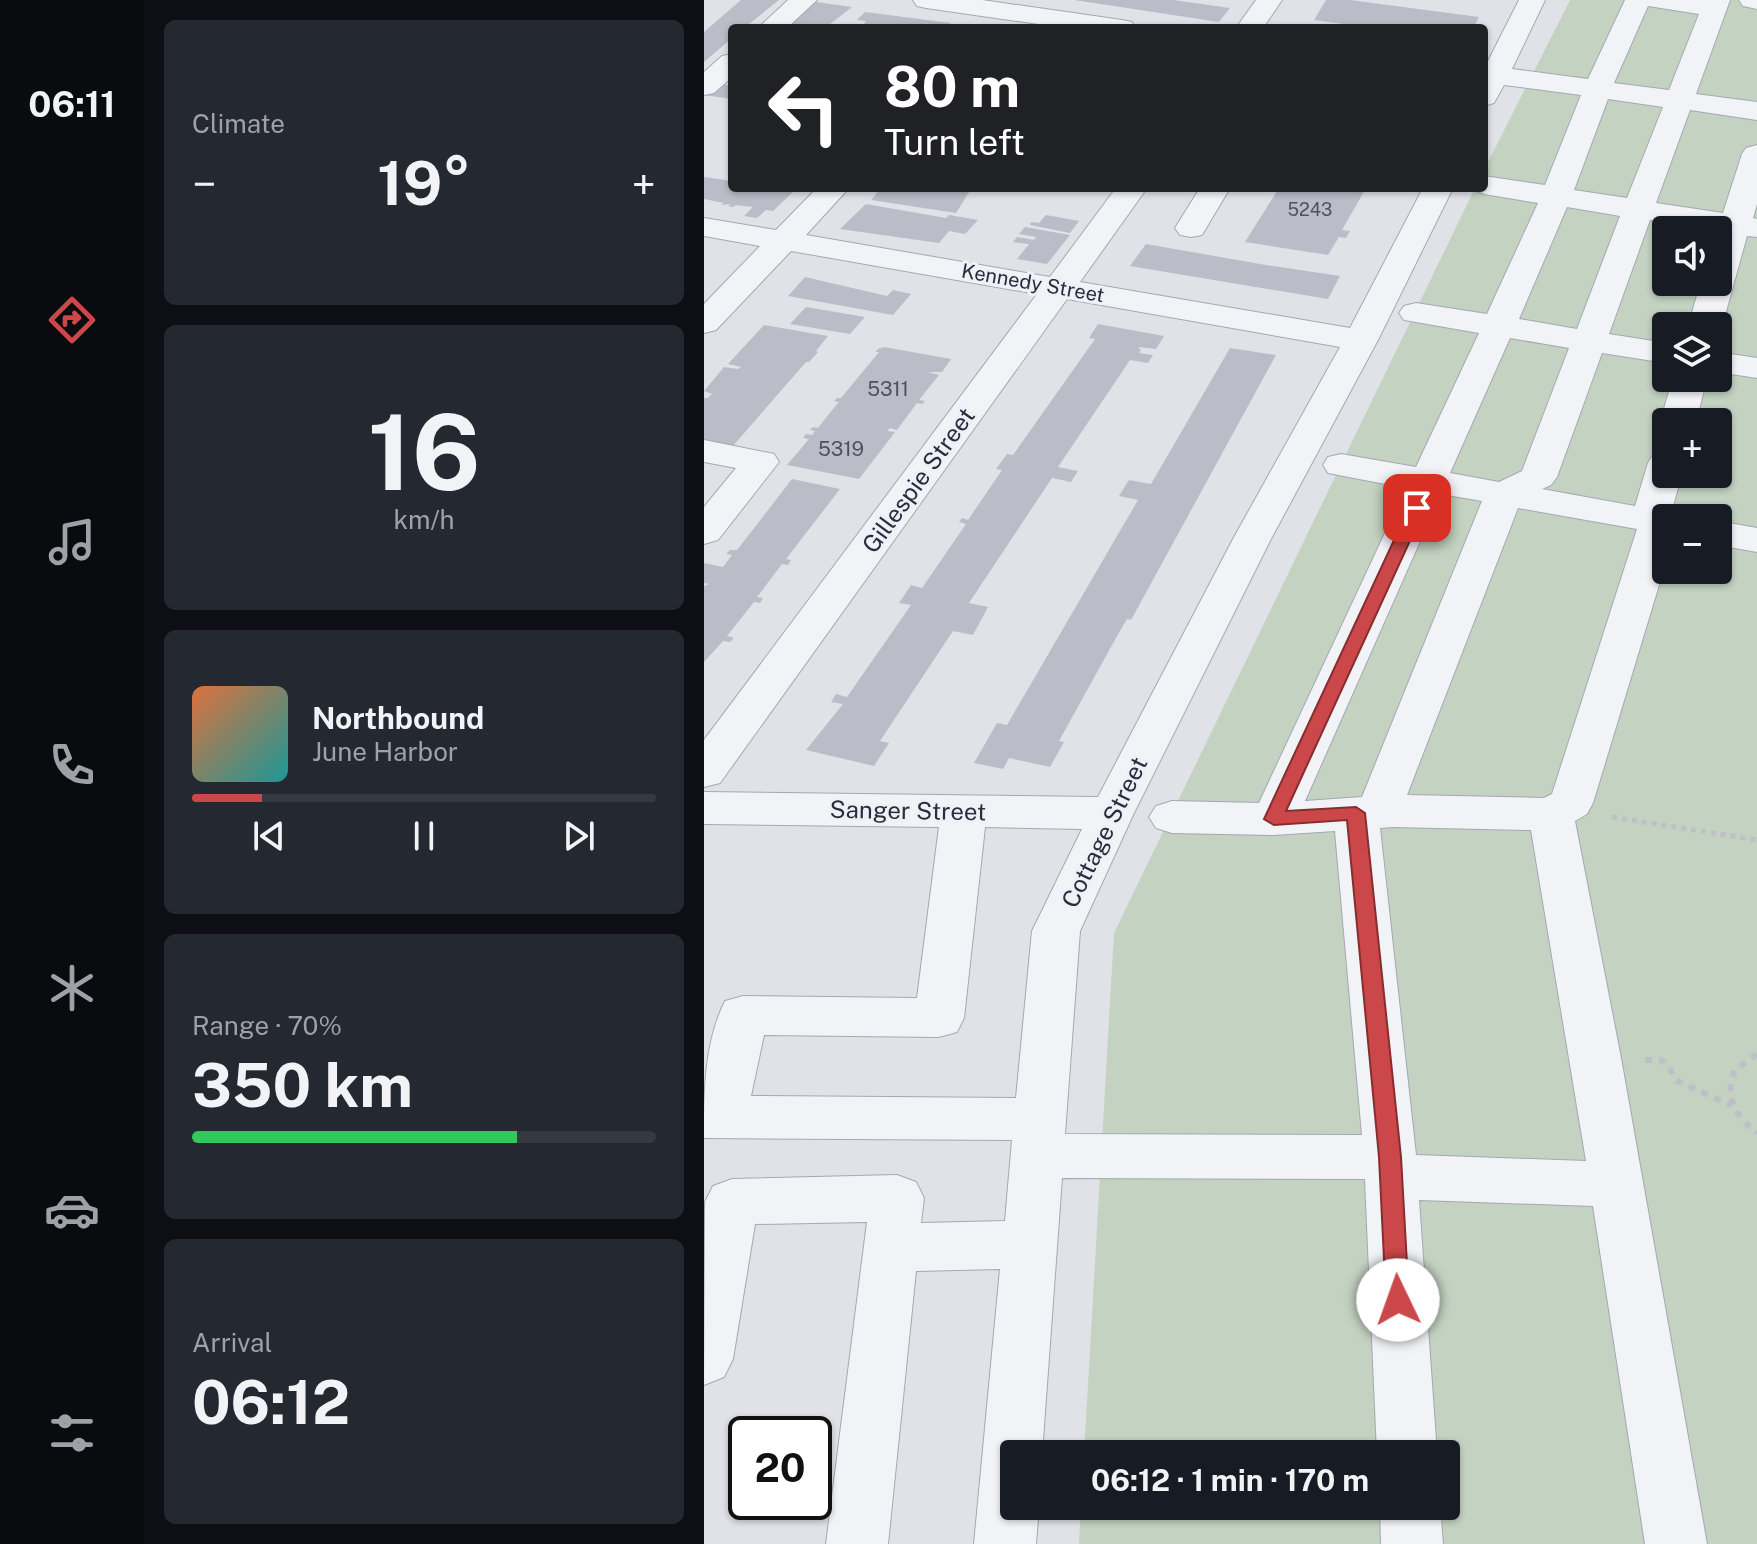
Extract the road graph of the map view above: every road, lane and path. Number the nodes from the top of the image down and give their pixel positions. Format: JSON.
{"nodes":[{"id":1,"x":804,"y":0,"type":"edge"},
{"id":2,"x":926,"y":0,"type":"edge"},
{"id":3,"x":1269,"y":0,"type":"edge"},
{"id":4,"x":1532,"y":0,"type":"edge"},
{"id":5,"x":1638,"y":0,"type":"edge"},
{"id":6,"x":1654,"y":0,"type":"edge"},
{"id":7,"x":1716,"y":4,"type":"edge"},
{"id":8,"x":1003,"y":13,"type":"edge"},
{"id":9,"x":776,"y":24,"type":"edge"},
{"id":10,"x":1090,"y":24,"type":"edge"},
{"id":11,"x":1252,"y":24,"type":"edge"},
{"id":12,"x":728,"y":66,"type":"edge"},
{"id":13,"x":1491,"y":75,"type":"edge"},
{"id":14,"x":704,"y":87,"type":"edge"},
{"id":15,"x":1598,"y":88,"type":"junction"},
{"id":16,"x":1678,"y":100,"type":"junction"},
{"id":17,"x":1757,"y":111,"type":"edge"},
{"id":18,"x":1757,"y":154,"type":"edge"},
{"id":19,"x":1488,"y":186,"type":"edge"},
{"id":20,"x":830,"y":192,"type":"edge"},
{"id":21,"x":1129,"y":192,"type":"edge"},
{"id":22,"x":1213,"y":192,"type":"edge"},
{"id":23,"x":1436,"y":192,"type":"edge"},
{"id":24,"x":1556,"y":197,"type":"junction"},
{"id":25,"x":1637,"y":209,"type":"junction"},
{"id":26,"x":1746,"y":226,"type":"edge"},
{"id":27,"x":704,"y":227,"type":"edge"},
{"id":28,"x":1191,"y":228,"type":"dead end"},
{"id":29,"x":784,"y":241,"type":"junction"},
{"id":30,"x":1732,"y":254,"type":"edge"},
{"id":31,"x":1060,"y":287,"type":"junction"},
{"id":32,"x":1416,"y":313,"type":"dead end"},
{"id":33,"x":704,"y":323,"type":"edge"},
{"id":34,"x":1499,"y":326,"type":"junction"},
{"id":35,"x":1361,"y":340,"type":"junction"},
{"id":36,"x":1589,"y":340,"type":"junction"},
{"id":37,"x":1652,"y":351,"type":"edge"},
{"id":38,"x":1732,"y":364,"type":"edge"},
{"id":39,"x":1757,"y":368,"type":"edge"},
{"id":40,"x":704,"y":451,"type":"edge"},
{"id":41,"x":1341,"y":465,"type":"dead end"},
{"id":42,"x":1430,"y":480,"type":"junction"},
{"id":43,"x":1504,"y":494,"type":"junction"},
{"id":44,"x":1652,"y":521,"type":"edge"},
{"id":45,"x":704,"y":532,"type":"edge"},
{"id":46,"x":1732,"y":536,"type":"edge"},
{"id":47,"x":1757,"y":540,"type":"edge"},
{"id":48,"x":1652,"y":541,"type":"edge"},
{"id":49,"x":704,"y":772,"type":"edge"},
{"id":50,"x":704,"y":808,"type":"edge"},
{"id":51,"x":964,"y":811,"type":"junction"},
{"id":52,"x":1368,"y":812,"type":"junction"},
{"id":53,"x":1112,"y":813,"type":"junction"},
{"id":54,"x":1551,"y":814,"type":"junction"},
{"id":55,"x":1172,"y":817,"type":"dead end"},
{"id":56,"x":1274,"y":819,"type":"junction"},
{"id":57,"x":1757,"y":840,"type":"edge"},
{"id":58,"x":1757,"y":1054,"type":"edge"},
{"id":59,"x":1596,"y":1058,"type":"junction"},
{"id":60,"x":1731,"y":1105,"type":"junction"},
{"id":61,"x":712,"y":1117,"type":"edge"},
{"id":62,"x":1757,"y":1133,"type":"edge"},
{"id":63,"x":1038,"y":1138,"type":"junction"},
{"id":64,"x":1390,"y":1167,"type":"junction"},
{"id":65,"x":1617,"y":1184,"type":"junction"},
{"id":66,"x":1029,"y":1244,"type":"junction"},
{"id":67,"x":891,"y":1248,"type":"junction"},
{"id":68,"x":704,"y":1359,"type":"edge"},
{"id":69,"x":1406,"y":1440,"type":"edge"},
{"id":70,"x":1411,"y":1520,"type":"edge"},
{"id":71,"x":857,"y":1544,"type":"edge"},
{"id":72,"x":1005,"y":1544,"type":"edge"},
{"id":73,"x":1412,"y":1544,"type":"edge"},
{"id":74,"x":1676,"y":1544,"type":"edge"}],
"edges":[{"from":1,"to":9,"type":"street"},
{"from":2,"to":8,"type":"street"},
{"from":3,"to":11,"type":"street"},
{"from":4,"to":13,"type":"street"},
{"from":5,"to":15,"type":"street"},
{"from":6,"to":7,"type":"street"},
{"from":7,"to":16,"type":"street"},
{"from":8,"to":10,"type":"street"},
{"from":12,"to":14,"type":"street"},
{"from":13,"to":15,"type":"street"},
{"from":15,"to":16,"type":"street"},
{"from":15,"to":24,"type":"street"},
{"from":16,"to":17,"type":"street"},
{"from":16,"to":25,"type":"street"},
{"from":18,"to":26,"type":"street"},
{"from":19,"to":24,"type":"street"},
{"from":20,"to":29,"type":"street"},
{"from":21,"to":31,"type":"street","name":"Gillespie Street"},
{"from":22,"to":28,"type":"street"},
{"from":23,"to":35,"type":"street","name":"Cottage Street"},
{"from":24,"to":25,"type":"street"},
{"from":24,"to":34,"type":"street"},
{"from":25,"to":26,"type":"street"},
{"from":25,"to":36,"type":"street"},
{"from":26,"to":30,"type":"street"},
{"from":27,"to":29,"type":"street","name":"Kennedy Street"},
{"from":29,"to":31,"type":"street","name":"Kennedy Street"},
{"from":29,"to":33,"type":"street"},
{"from":31,"to":35,"type":"street","name":"Kennedy Street"},
{"from":31,"to":49,"type":"street","name":"Gillespie Street"},
{"from":32,"to":34,"type":"street"},
{"from":34,"to":36,"type":"street"},
{"from":34,"to":42,"type":"street"},
{"from":35,"to":53,"type":"street","name":"Cottage Street"},
{"from":36,"to":37,"type":"street"},
{"from":36,"to":43,"type":"street"},
{"from":38,"to":39,"type":"street"},
{"from":40,"to":45,"type":"street"},
{"from":41,"to":42,"type":"street"},
{"from":42,"to":43,"type":"street"},
{"from":42,"to":56,"type":"street"},
{"from":43,"to":44,"type":"street"},
{"from":43,"to":52,"type":"street"},
{"from":46,"to":47,"type":"street"},
{"from":48,"to":54,"type":"street"},
{"from":50,"to":51,"type":"street","name":"Sanger Street"},
{"from":51,"to":53,"type":"street","name":"Sanger Street"},
{"from":51,"to":61,"type":"street"},
{"from":52,"to":54,"type":"street"},
{"from":52,"to":56,"type":"street"},
{"from":52,"to":64,"type":"street"},
{"from":53,"to":63,"type":"street","name":"Cottage Street"},
{"from":54,"to":57,"type":"path"},
{"from":54,"to":59,"type":"street"},
{"from":55,"to":56,"type":"street"},
{"from":58,"to":60,"type":"path"},
{"from":59,"to":60,"type":"path"},
{"from":59,"to":65,"type":"street"},
{"from":60,"to":62,"type":"path"},
{"from":61,"to":63,"type":"street"},
{"from":63,"to":64,"type":"street"},
{"from":63,"to":66,"type":"street","name":"Cottage Street"},
{"from":64,"to":65,"type":"street"},
{"from":64,"to":69,"type":"street"},
{"from":65,"to":74,"type":"street"},
{"from":66,"to":67,"type":"street"},
{"from":66,"to":72,"type":"street","name":"Cottage Street"},
{"from":67,"to":68,"type":"street"},
{"from":67,"to":71,"type":"street"},
{"from":70,"to":73,"type":"street"}]}
